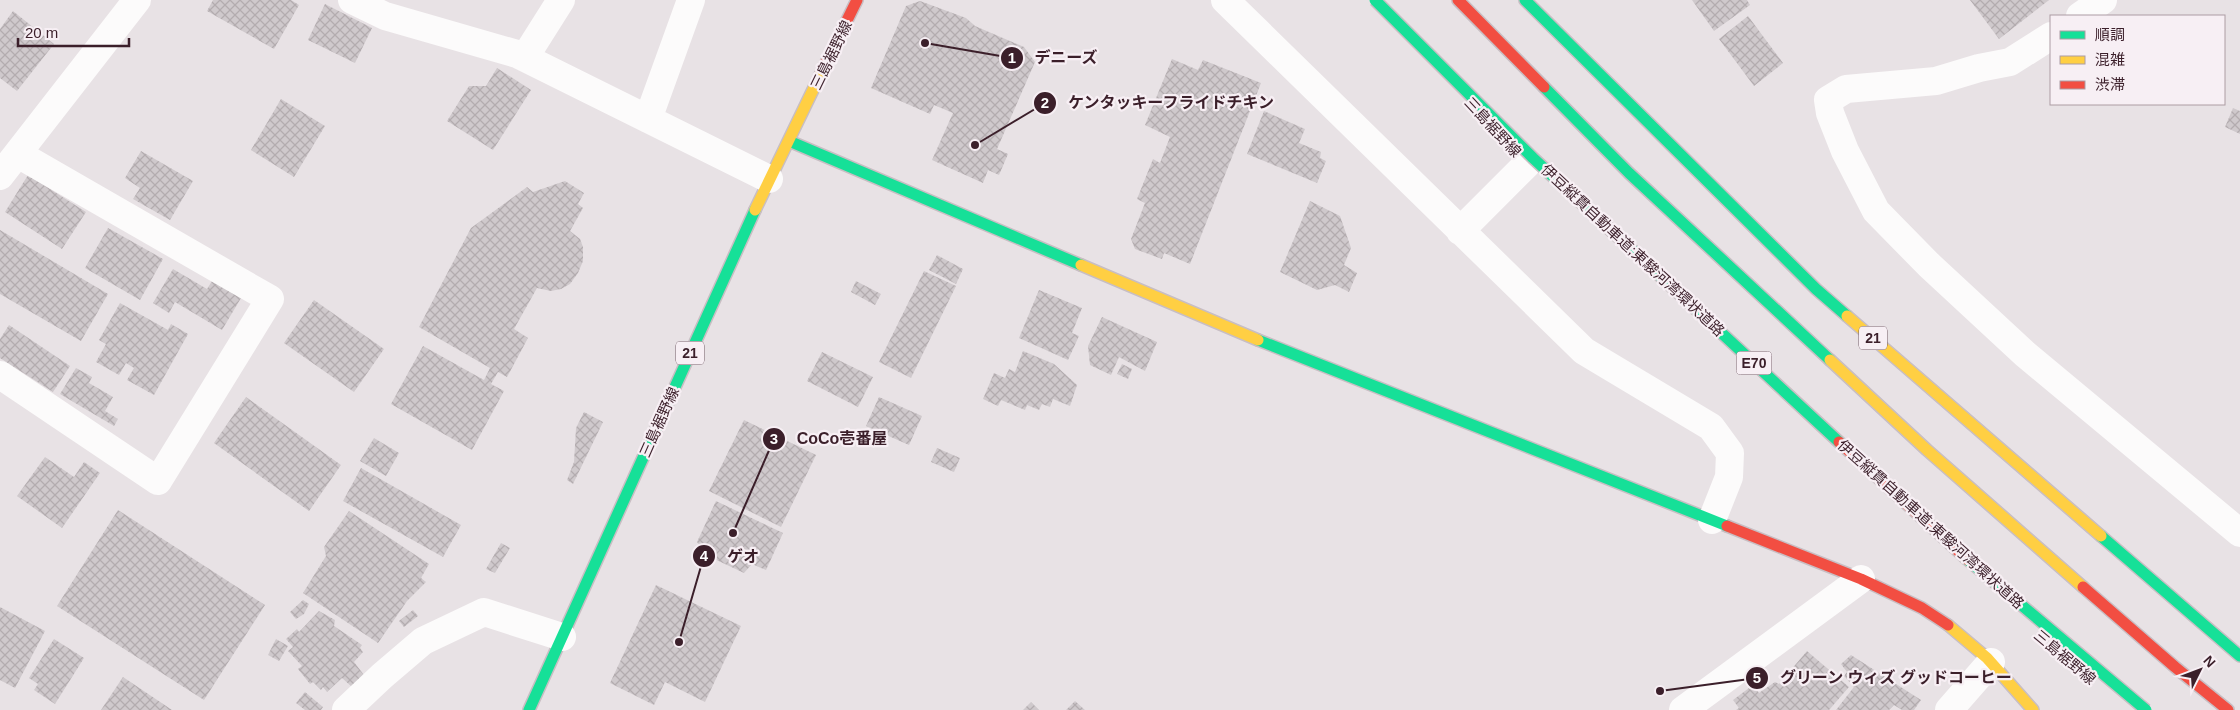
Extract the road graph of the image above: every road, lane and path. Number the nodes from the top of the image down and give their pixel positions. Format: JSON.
{"nodes":[{"id":1,"x":137,"y":0,"type":"edge"},
{"id":2,"x":352,"y":0,"type":"edge"},
{"id":3,"x":561,"y":0,"type":"edge"},
{"id":4,"x":691,"y":0,"type":"edge"},
{"id":5,"x":857,"y":0,"type":"edge"},
{"id":6,"x":1225,"y":0,"type":"edge"},
{"id":7,"x":1376,"y":0,"type":"edge"},
{"id":8,"x":1458,"y":0,"type":"edge"},
{"id":9,"x":1525,"y":0,"type":"edge"},
{"id":10,"x":2102,"y":0,"type":"edge"},
{"id":11,"x":2081,"y":15,"type":"edge"},
{"id":12,"x":2050,"y":37,"type":"edge"},
{"id":13,"x":525,"y":57,"type":"junction"},
{"id":14,"x":648,"y":119,"type":"junction"},
{"id":15,"x":789,"y":141,"type":"junction"},
{"id":16,"x":18,"y":154,"type":"junction"},
{"id":17,"x":1527,"y":164,"type":"junction"},
{"id":18,"x":0,"y":176,"type":"edge"},
{"id":19,"x":769,"y":179,"type":"junction"},
{"id":20,"x":1460,"y":231,"type":"junction"},
{"id":21,"x":0,"y":375,"type":"edge"},
{"id":22,"x":1712,"y":520,"type":"junction"},
{"id":23,"x":1913,"y":525,"type":"dead end"},
{"id":24,"x":2240,"y":533,"type":"edge"},
{"id":25,"x":1942,"y":552,"type":"dead end"},
{"id":26,"x":1861,"y":579,"type":"junction"},
{"id":27,"x":562,"y":637,"type":"junction"},
{"id":28,"x":2240,"y":656,"type":"edge"},
{"id":29,"x":1991,"y":662,"type":"junction"},
{"id":30,"x":346,"y":710,"type":"edge"},
{"id":31,"x":529,"y":710,"type":"edge"},
{"id":32,"x":1683,"y":710,"type":"edge"},
{"id":33,"x":1949,"y":710,"type":"edge"},
{"id":34,"x":2033,"y":710,"type":"edge"},
{"id":35,"x":2128,"y":710,"type":"edge"},
{"id":36,"x":2146,"y":710,"type":"edge"},
{"id":37,"x":2228,"y":710,"type":"edge"}],
"edges":[{"from":1,"to":16,"type":"street"},
{"from":2,"to":13,"type":"street"},
{"from":3,"to":13,"type":"street"},
{"from":4,"to":14,"type":"street"},
{"from":5,"to":15,"type":"main road","name":"三島裾野線","number":"21"},
{"from":6,"to":20,"type":"street"},
{"from":7,"to":17,"type":"main road","name":"三島裾野線"},
{"from":7,"to":36,"type":"main road","name":"伊豆縦貫自動車道;東駿河湾環状道路","number":"E70","bridge":true},
{"from":8,"to":37,"type":"main road"},
{"from":9,"to":28,"type":"main road","number":"21"},
{"from":10,"to":11,"type":"street"},
{"from":12,"to":24,"type":"street"},
{"from":13,"to":14,"type":"street"},
{"from":14,"to":19,"type":"street"},
{"from":15,"to":19,"type":"main road","name":"三島裾野線","number":"21"},
{"from":15,"to":22,"type":"main road"},
{"from":16,"to":18,"type":"street"},
{"from":16,"to":21,"type":"street"},
{"from":17,"to":20,"type":"street"},
{"from":17,"to":23,"type":"main road","name":"三島裾野線"},
{"from":19,"to":27,"type":"main road","name":"三島裾野線","number":"21"},
{"from":20,"to":22,"type":"street"},
{"from":22,"to":26,"type":"main road"},
{"from":25,"to":35,"type":"main road","name":"三島裾野線"},
{"from":26,"to":29,"type":"main road"},
{"from":26,"to":32,"type":"street"},
{"from":27,"to":30,"type":"street"},
{"from":27,"to":31,"type":"main road","name":"三島裾野線","number":"21"},
{"from":29,"to":33,"type":"street"},
{"from":29,"to":34,"type":"main road"}]}
